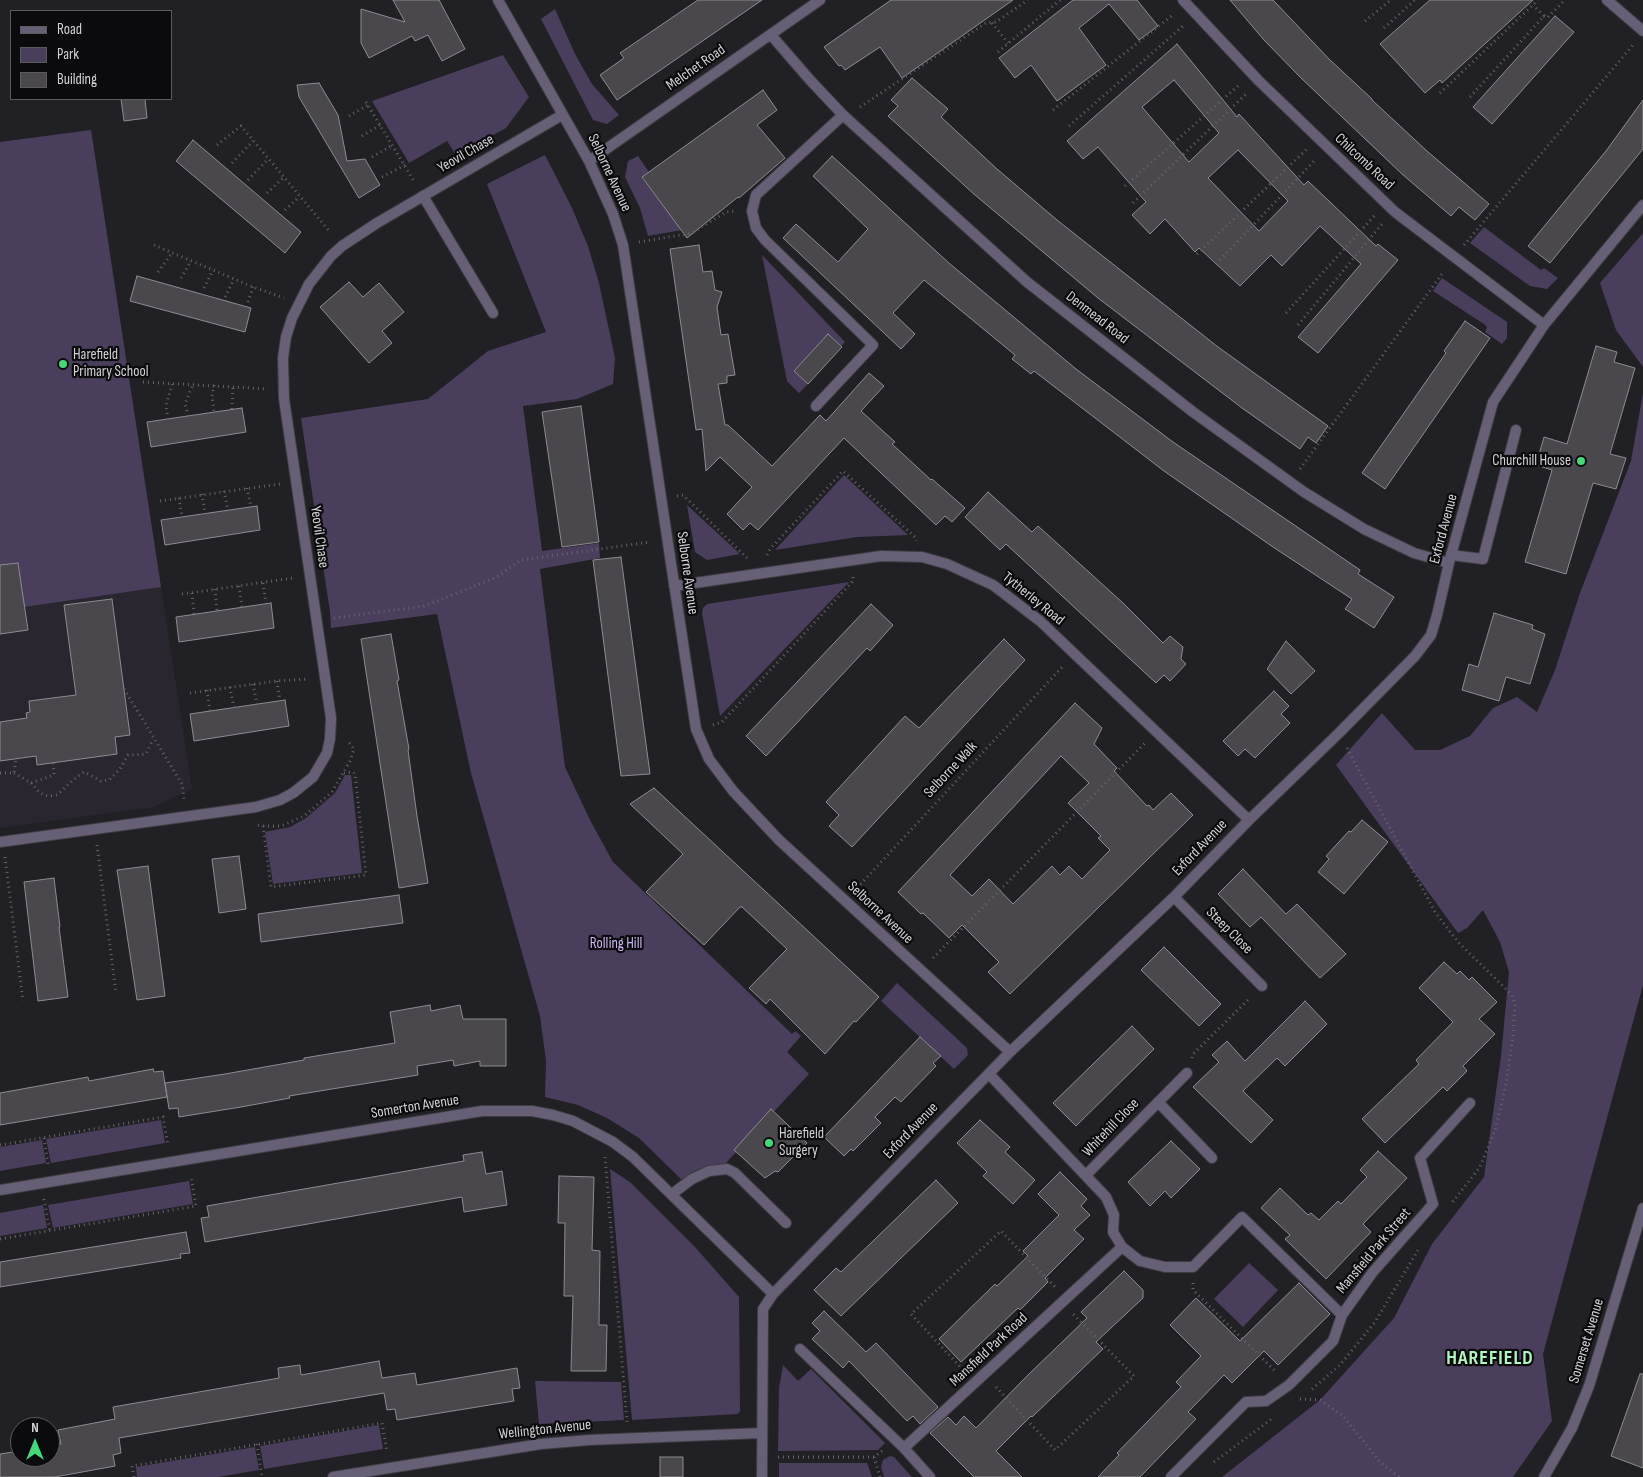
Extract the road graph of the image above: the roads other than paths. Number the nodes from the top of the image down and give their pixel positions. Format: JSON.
{"nodes":[{"id":1,"x":498,"y":0,"type":"edge"},
{"id":2,"x":820,"y":0,"type":"edge"},
{"id":3,"x":1607,"y":0,"type":"edge"},
{"id":4,"x":1185,"y":2,"type":"edge"},
{"id":5,"x":1643,"y":30,"type":"edge"},
{"id":6,"x":771,"y":35,"type":"junction"},
{"id":7,"x":562,"y":115,"type":"junction"},
{"id":8,"x":844,"y":116,"type":"junction"},
{"id":9,"x":589,"y":161,"type":"junction"},
{"id":10,"x":423,"y":196,"type":"junction"},
{"id":11,"x":1643,"y":205,"type":"edge"},
{"id":12,"x":494,"y":313,"type":"dead end"},
{"id":13,"x":1544,"y":325,"type":"junction"},
{"id":14,"x":816,"y":406,"type":"dead end"},
{"id":15,"x":1516,"y":430,"type":"dead end"},
{"id":16,"x":1450,"y":559,"type":"junction"},
{"id":17,"x":674,"y":586,"type":"junction"},
{"id":18,"x":1249,"y":820,"type":"junction"},
{"id":19,"x":2,"y":842,"type":"edge"},
{"id":20,"x":1174,"y":897,"type":"junction"},
{"id":21,"x":1262,"y":986,"type":"road end"},
{"id":22,"x":1010,"y":1052,"type":"junction"},
{"id":23,"x":1187,"y":1073,"type":"road end"},
{"id":24,"x":989,"y":1074,"type":"junction"},
{"id":25,"x":1158,"y":1102,"type":"junction"},
{"id":26,"x":1470,"y":1103,"type":"dead end"},
{"id":27,"x":1212,"y":1158,"type":"dead end"},
{"id":28,"x":1086,"y":1175,"type":"junction"},
{"id":29,"x":0,"y":1190,"type":"edge"},
{"id":30,"x":672,"y":1194,"type":"junction"},
{"id":31,"x":1643,"y":1208,"type":"edge"},
{"id":32,"x":786,"y":1223,"type":"dead end"},
{"id":33,"x":1122,"y":1247,"type":"junction"},
{"id":34,"x":773,"y":1294,"type":"junction"},
{"id":35,"x":1342,"y":1315,"type":"junction"},
{"id":36,"x":800,"y":1349,"type":"dead end"},
{"id":37,"x":762,"y":1434,"type":"junction"},
{"id":38,"x":904,"y":1448,"type":"junction"},
{"id":39,"x":333,"y":1477,"type":"edge"},
{"id":40,"x":762,"y":1477,"type":"edge"},
{"id":41,"x":930,"y":1477,"type":"edge"},
{"id":42,"x":1171,"y":1477,"type":"edge"},
{"id":43,"x":1544,"y":1477,"type":"edge"}],
"edges":[{"from":1,"to":7,"type":"street","name":"Selborne Avenue"},
{"from":2,"to":6,"type":"street","name":"Melchet Road"},
{"from":3,"to":5,"type":"street"},
{"from":4,"to":13,"type":"street","name":"Chilcomb Road"},
{"from":6,"to":8,"type":"street","name":"Denmead Road"},
{"from":6,"to":9,"type":"street","name":"Melchet Road"},
{"from":7,"to":9,"type":"street","name":"Selborne Avenue"},
{"from":7,"to":10,"type":"street","name":"Yeovil Chase"},
{"from":8,"to":14,"type":"street"},
{"from":8,"to":16,"type":"street","name":"Denmead Road"},
{"from":9,"to":17,"type":"street","name":"Selborne Avenue"},
{"from":10,"to":12,"type":"street"},
{"from":10,"to":19,"type":"street","name":"Yeovil Chase"},
{"from":11,"to":13,"type":"street","name":"Exford Avenue"},
{"from":13,"to":16,"type":"street","name":"Exford Avenue"},
{"from":15,"to":16,"type":"street","name":"Denmead Road"},
{"from":16,"to":18,"type":"street","name":"Exford Avenue"},
{"from":17,"to":18,"type":"street","name":"Tytherley Road"},
{"from":17,"to":22,"type":"street","name":"Selborne Avenue"},
{"from":18,"to":20,"type":"street","name":"Exford Avenue"},
{"from":20,"to":21,"type":"street","name":"Steep Close"},
{"from":20,"to":22,"type":"street","name":"Exford Avenue"},
{"from":22,"to":24,"type":"street","name":"Exford Avenue"},
{"from":23,"to":25,"type":"street","name":"Whitehill Close"},
{"from":24,"to":28,"type":"street"},
{"from":24,"to":34,"type":"street","name":"Exford Avenue"},
{"from":25,"to":27,"type":"street","name":"Whitehill Close"},
{"from":25,"to":28,"type":"street","name":"Whitehill Close"},
{"from":26,"to":35,"type":"street","name":"Mansfield Park Street"},
{"from":28,"to":33,"type":"street"},
{"from":29,"to":30,"type":"street","name":"Somerton Avenue"},
{"from":30,"to":32,"type":"street"},
{"from":30,"to":34,"type":"street","name":"Somerton Avenue"},
{"from":31,"to":43,"type":"street","name":"Somerset Avenue"},
{"from":33,"to":35,"type":"street"},
{"from":33,"to":38,"type":"street","name":"Mansfield Park Road"},
{"from":34,"to":37,"type":"street","name":"Exford Avenue"},
{"from":35,"to":42,"type":"street","name":"Mansfield Park Street"},
{"from":36,"to":38,"type":"street"},
{"from":37,"to":39,"type":"street","name":"Wellington Avenue"},
{"from":37,"to":40,"type":"street","name":"Exford Avenue"},
{"from":38,"to":41,"type":"street"}]}
